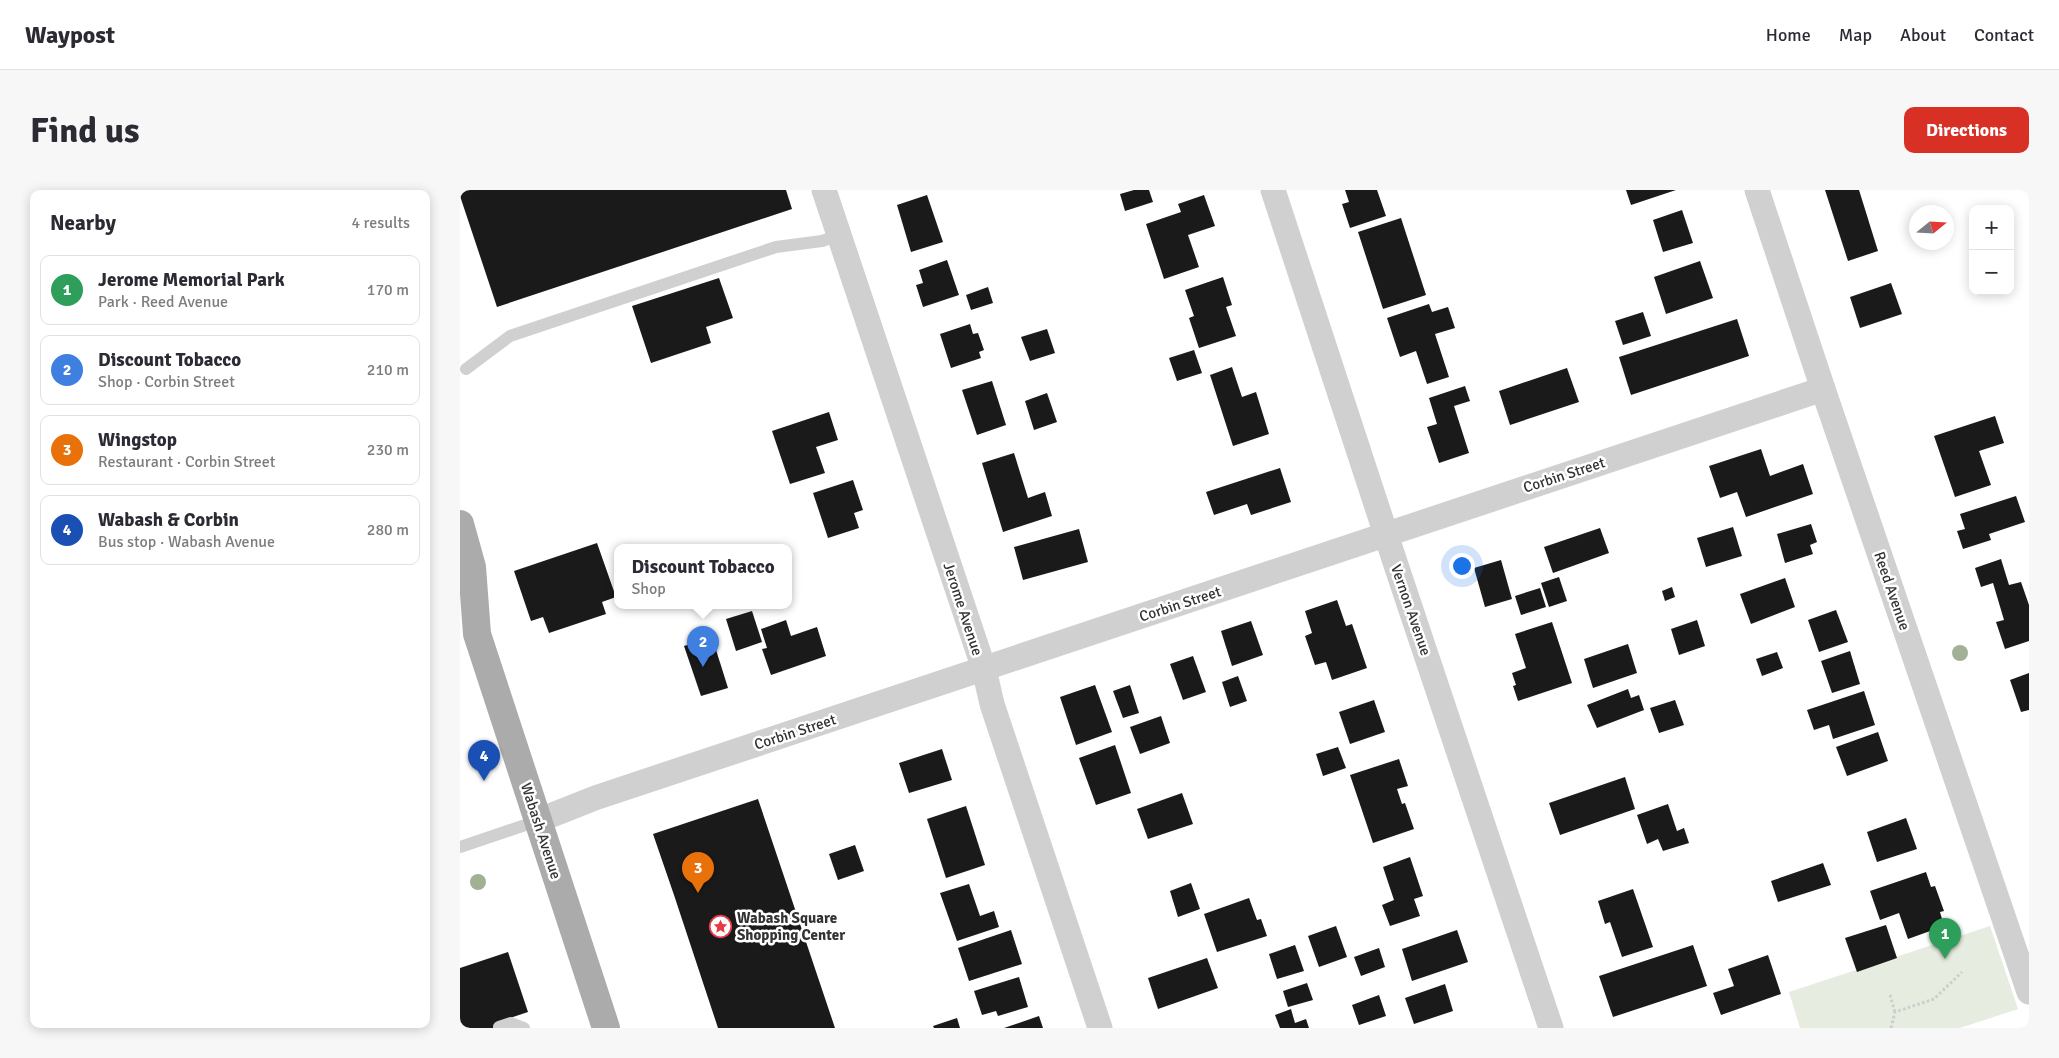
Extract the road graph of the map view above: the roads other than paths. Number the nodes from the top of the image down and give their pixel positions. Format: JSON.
{"nodes":[{"id":1,"x":824,"y":190,"type":"edge"},
{"id":2,"x":1273,"y":190,"type":"edge"},
{"id":3,"x":1757,"y":190,"type":"edge"},
{"id":4,"x":839,"y":235,"type":"junction"},
{"id":5,"x":466,"y":369,"type":"dead end"},
{"id":6,"x":1823,"y":389,"type":"junction"},
{"id":7,"x":460,"y":524,"type":"edge"},
{"id":8,"x":1386,"y":536,"type":"junction"},
{"id":9,"x":460,"y":612,"type":"edge"},
{"id":10,"x":477,"y":634,"type":"junction"},
{"id":11,"x":984,"y":670,"type":"junction"},
{"id":12,"x":537,"y":821,"type":"junction"},
{"id":13,"x":460,"y":847,"type":"edge"},
{"id":14,"x":2029,"y":992,"type":"edge"},
{"id":15,"x":499,"y":1027,"type":"edge"},
{"id":16,"x":524,"y":1028,"type":"edge"},
{"id":17,"x":606,"y":1028,"type":"edge"},
{"id":18,"x":1100,"y":1028,"type":"edge"},
{"id":19,"x":1552,"y":1028,"type":"edge"}],
"edges":[{"from":1,"to":4,"type":"street","name":"Jerome Avenue"},
{"from":2,"to":8,"type":"street","name":"Vernon Avenue"},
{"from":3,"to":6,"type":"street","name":"Reed Avenue"},
{"from":4,"to":5,"type":"lane"},
{"from":4,"to":11,"type":"street","name":"Jerome Avenue"},
{"from":6,"to":8,"type":"street","name":"Corbin Street"},
{"from":6,"to":14,"type":"street","name":"Reed Avenue"},
{"from":7,"to":10,"type":"main road","name":"Wabash Avenue"},
{"from":8,"to":11,"type":"street","name":"Corbin Street"},
{"from":8,"to":19,"type":"street","name":"Vernon Avenue"},
{"from":9,"to":10,"type":"main road","name":"Wabash Avenue"},
{"from":10,"to":12,"type":"main road","name":"Wabash Avenue"},
{"from":11,"to":12,"type":"street","name":"Corbin Street"},
{"from":11,"to":18,"type":"street","name":"Jerome Avenue"},
{"from":12,"to":13,"type":"lane"},
{"from":12,"to":17,"type":"main road","name":"Wabash Avenue"},
{"from":15,"to":16,"type":"lane"}]}
